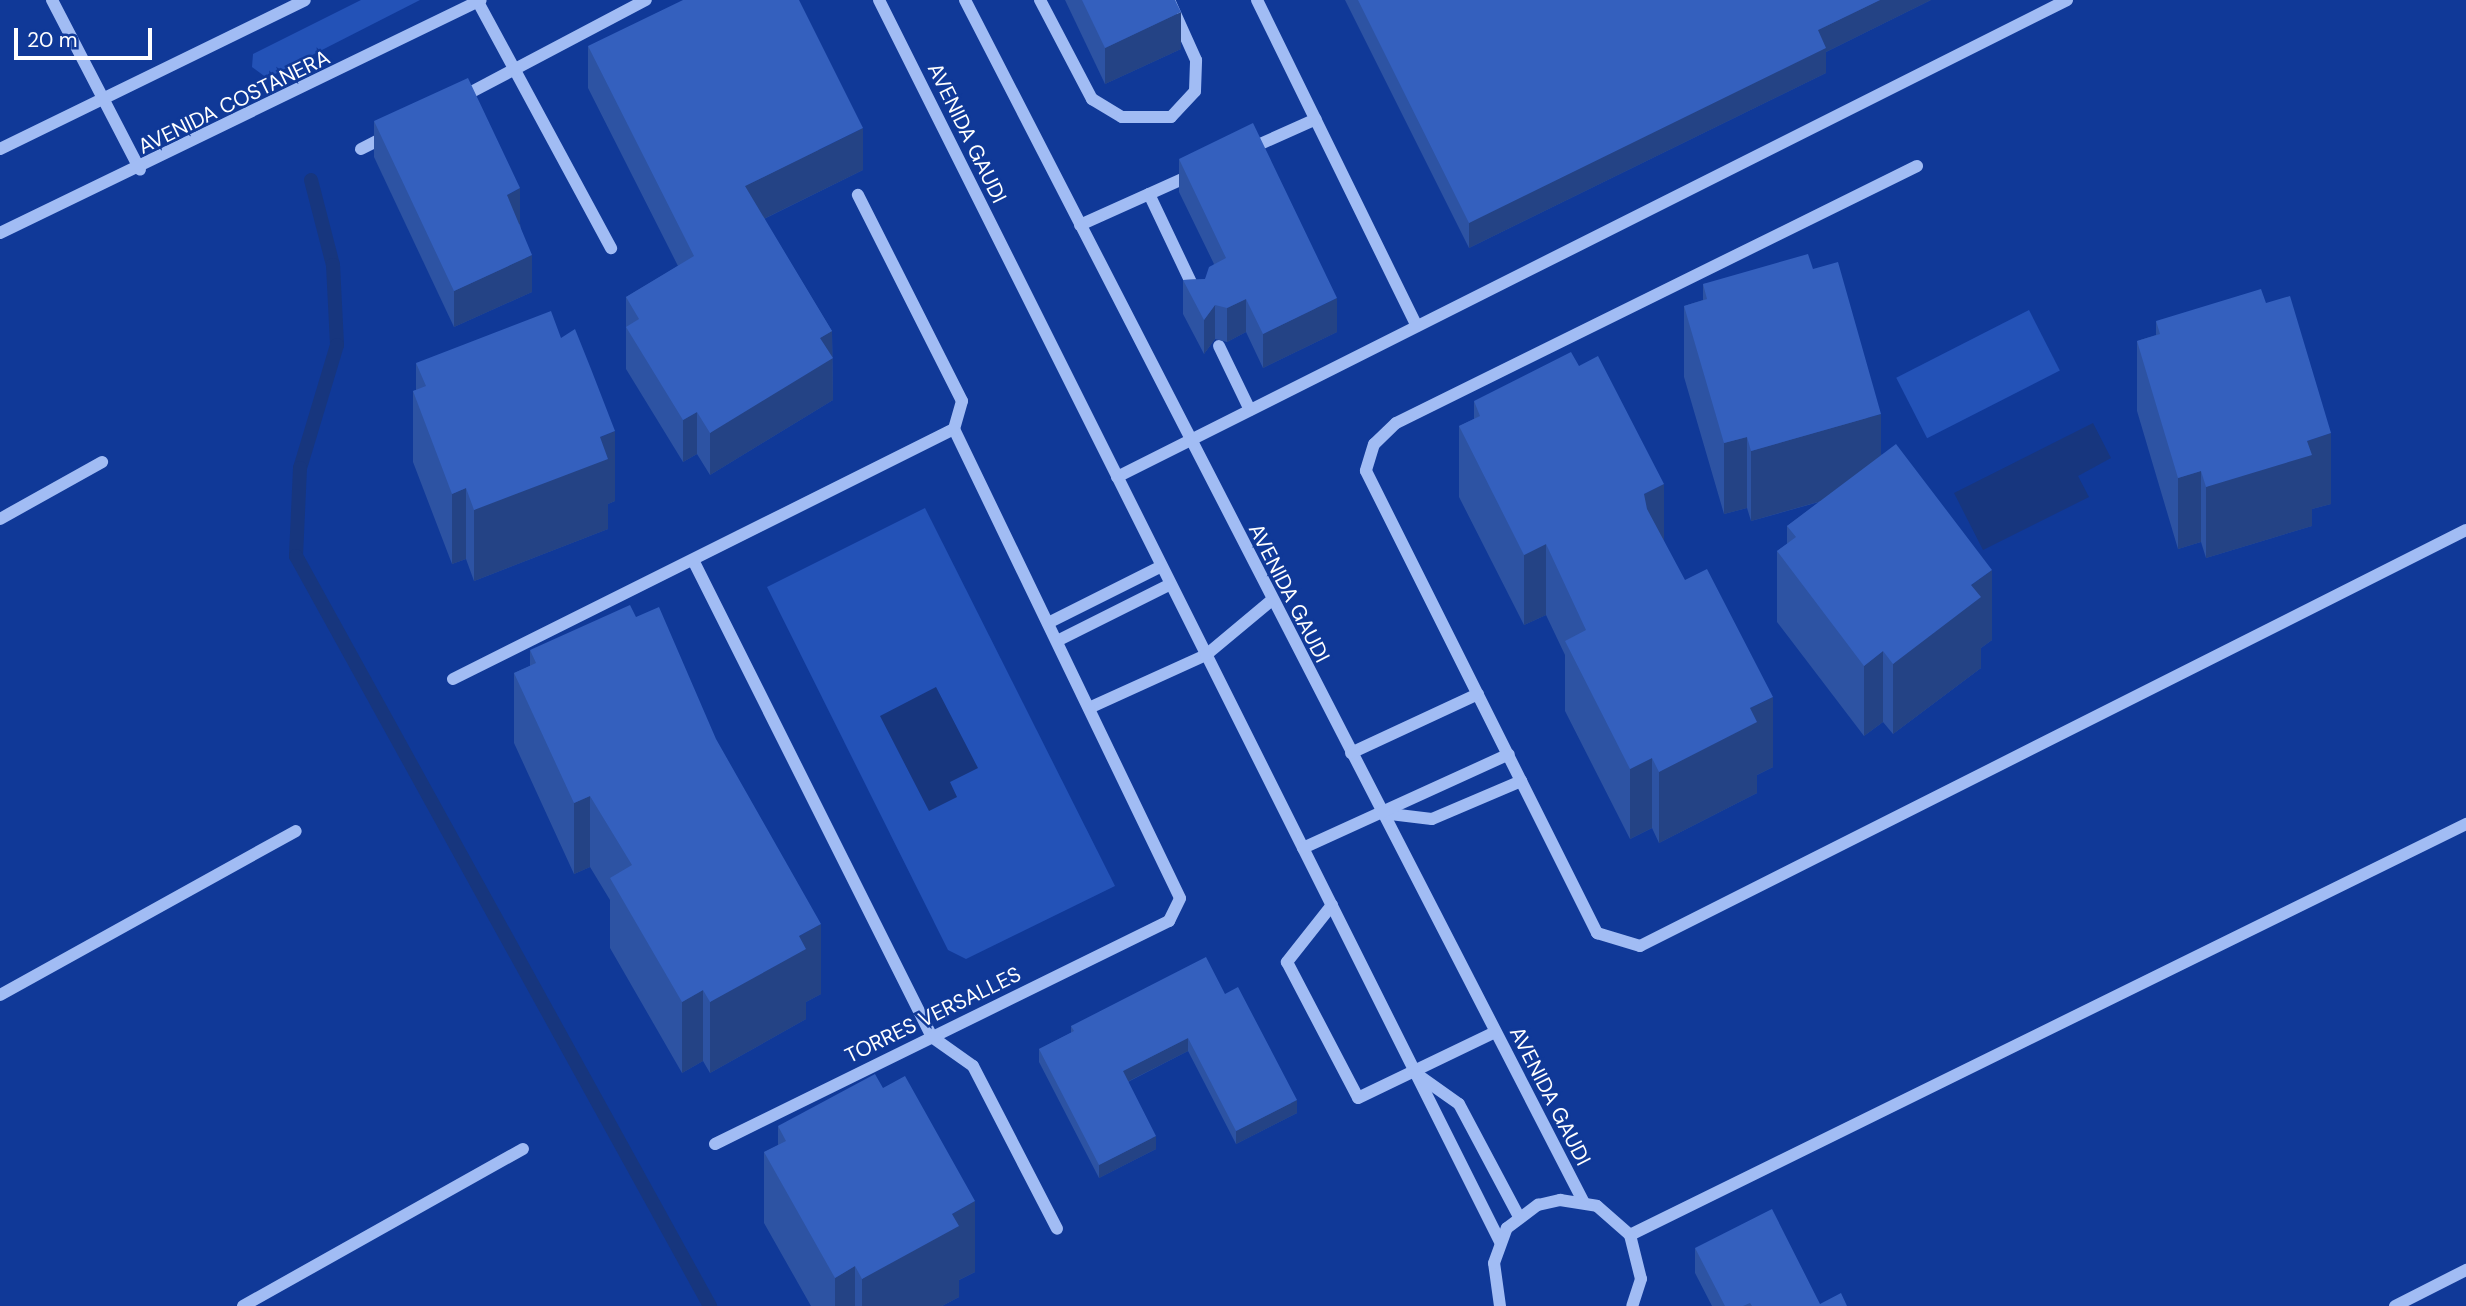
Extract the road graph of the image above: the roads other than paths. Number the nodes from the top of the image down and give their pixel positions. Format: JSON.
{"nodes":[{"id":1,"x":52,"y":0,"type":"edge"},
{"id":2,"x":305,"y":0,"type":"edge"},
{"id":3,"x":646,"y":0,"type":"edge"},
{"id":4,"x":879,"y":0,"type":"edge"},
{"id":5,"x":965,"y":0,"type":"edge"},
{"id":6,"x":1040,"y":0,"type":"edge"},
{"id":7,"x":1169,"y":0,"type":"edge"},
{"id":8,"x":1257,"y":0,"type":"edge"},
{"id":9,"x":2067,"y":0,"type":"edge"},
{"id":10,"x":480,"y":1,"type":"edge"},
{"id":11,"x":516,"y":69,"type":"junction"},
{"id":12,"x":103,"y":102,"type":"junction"},
{"id":13,"x":445,"y":106,"type":"edge"},
{"id":14,"x":1316,"y":119,"type":"junction"},
{"id":15,"x":397,"y":131,"type":"edge"},
{"id":16,"x":0,"y":149,"type":"edge"},
{"id":17,"x":361,"y":149,"type":"dead end"},
{"id":18,"x":1233,"y":156,"type":"edge"},
{"id":19,"x":1917,"y":166,"type":"dead end"},
{"id":20,"x":1209,"y":167,"type":"edge"},
{"id":21,"x":139,"y":170,"type":"junction"},
{"id":22,"x":1150,"y":194,"type":"junction"},
{"id":23,"x":858,"y":195,"type":"dead end"},
{"id":24,"x":1080,"y":225,"type":"junction"},
{"id":25,"x":0,"y":233,"type":"edge"},
{"id":26,"x":611,"y":248,"type":"dead end"},
{"id":27,"x":1201,"y":304,"type":"edge"},
{"id":28,"x":1417,"y":327,"type":"junction"},
{"id":29,"x":1219,"y":346,"type":"dead end"},
{"id":30,"x":1250,"y":410,"type":"junction"},
{"id":31,"x":954,"y":429,"type":"junction"},
{"id":32,"x":1189,"y":440,"type":"junction"},
{"id":33,"x":102,"y":462,"type":"dead end"},
{"id":34,"x":1117,"y":477,"type":"junction"},
{"id":35,"x":0,"y":519,"type":"edge"},
{"id":36,"x":2466,"y":530,"type":"edge"},
{"id":37,"x":694,"y":562,"type":"junction"},
{"id":38,"x":1162,"y":566,"type":"junction"},
{"id":39,"x":1171,"y":584,"type":"junction"},
{"id":40,"x":1272,"y":600,"type":"junction"},
{"id":41,"x":1048,"y":623,"type":"junction"},
{"id":42,"x":1057,"y":641,"type":"junction"},
{"id":43,"x":1206,"y":655,"type":"junction"},
{"id":44,"x":453,"y":679,"type":"dead end"},
{"id":45,"x":1478,"y":694,"type":"junction"},
{"id":46,"x":1089,"y":708,"type":"junction"},
{"id":47,"x":1351,"y":753,"type":"junction"},
{"id":48,"x":1508,"y":754,"type":"junction"},
{"id":49,"x":1521,"y":781,"type":"junction"},
{"id":50,"x":1381,"y":813,"type":"junction"},
{"id":51,"x":2466,"y":824,"type":"edge"},
{"id":52,"x":296,"y":831,"type":"dead end"},
{"id":53,"x":1303,"y":848,"type":"junction"},
{"id":54,"x":1332,"y":905,"type":"junction"},
{"id":55,"x":0,"y":995,"type":"edge"},
{"id":56,"x":1494,"y":1031,"type":"junction"},
{"id":57,"x":932,"y":1037,"type":"junction"},
{"id":58,"x":1415,"y":1073,"type":"junction"},
{"id":59,"x":715,"y":1144,"type":"dead end"},
{"id":60,"x":523,"y":1149,"type":"dead end"},
{"id":61,"x":1583,"y":1201,"type":"junction"},
{"id":62,"x":1519,"y":1217,"type":"junction"},
{"id":63,"x":1056,"y":1230,"type":"dead end"},
{"id":64,"x":1630,"y":1235,"type":"junction"},
{"id":65,"x":1500,"y":1242,"type":"junction"},
{"id":66,"x":2466,"y":1270,"type":"edge"},
{"id":67,"x":243,"y":1306,"type":"edge"},
{"id":68,"x":1499,"y":1306,"type":"edge"},
{"id":69,"x":1632,"y":1306,"type":"edge"},
{"id":70,"x":2395,"y":1306,"type":"edge"}],
"edges":[{"from":1,"to":12,"type":"street"},
{"from":2,"to":12,"type":"street"},
{"from":3,"to":11,"type":"street"},
{"from":4,"to":34,"type":"street","name":"AVENIDA GAUDI"},
{"from":5,"to":24,"type":"street","name":"AVENIDA GAUDI"},
{"from":6,"to":7,"type":"street"},
{"from":8,"to":14,"type":"street"},
{"from":9,"to":28,"type":"street"},
{"from":10,"to":11,"type":"street"},
{"from":10,"to":21,"type":"street","name":"AVENIDA COSTANERA"},
{"from":11,"to":13,"type":"street"},
{"from":11,"to":26,"type":"street"},
{"from":12,"to":16,"type":"street"},
{"from":12,"to":21,"type":"street"},
{"from":14,"to":18,"type":"street"},
{"from":14,"to":28,"type":"street"},
{"from":15,"to":17,"type":"street"},
{"from":19,"to":45,"type":"street"},
{"from":20,"to":22,"type":"street"},
{"from":21,"to":25,"type":"street","name":"AVENIDA COSTANERA"},
{"from":22,"to":24,"type":"street"},
{"from":22,"to":27,"type":"street"},
{"from":23,"to":31,"type":"street"},
{"from":24,"to":32,"type":"street","name":"AVENIDA GAUDI"},
{"from":28,"to":30,"type":"street"},
{"from":29,"to":30,"type":"street"},
{"from":30,"to":32,"type":"street"},
{"from":31,"to":37,"type":"street"},
{"from":31,"to":41,"type":"street"},
{"from":32,"to":34,"type":"street"},
{"from":32,"to":40,"type":"street","name":"AVENIDA GAUDI"},
{"from":33,"to":35,"type":"street"},
{"from":34,"to":38,"type":"street","name":"AVENIDA GAUDI"},
{"from":36,"to":49,"type":"street"},
{"from":37,"to":44,"type":"street"},
{"from":37,"to":57,"type":"street"},
{"from":38,"to":39,"type":"street","name":"AVENIDA GAUDI"},
{"from":38,"to":41,"type":"street"},
{"from":39,"to":42,"type":"street"},
{"from":39,"to":43,"type":"street","name":"AVENIDA GAUDI"},
{"from":40,"to":43,"type":"street"},
{"from":40,"to":47,"type":"street","name":"AVENIDA GAUDI"},
{"from":41,"to":42,"type":"street"},
{"from":42,"to":46,"type":"street"},
{"from":43,"to":46,"type":"street"},
{"from":43,"to":53,"type":"street","name":"AVENIDA GAUDI"},
{"from":45,"to":47,"type":"street"},
{"from":45,"to":48,"type":"street"},
{"from":46,"to":57,"type":"street","name":"TORRES VERSALLES"},
{"from":47,"to":50,"type":"street","name":"AVENIDA GAUDI"},
{"from":48,"to":49,"type":"street"},
{"from":48,"to":50,"type":"street"},
{"from":49,"to":50,"type":"street"},
{"from":50,"to":53,"type":"street"},
{"from":50,"to":56,"type":"street","name":"AVENIDA GAUDI"},
{"from":51,"to":64,"type":"street"},
{"from":52,"to":55,"type":"street"},
{"from":53,"to":54,"type":"street","name":"AVENIDA GAUDI"},
{"from":54,"to":58,"type":"street","name":"AVENIDA GAUDI"},
{"from":54,"to":58,"type":"street"},
{"from":56,"to":58,"type":"street"},
{"from":56,"to":61,"type":"street","name":"AVENIDA GAUDI"},
{"from":57,"to":59,"type":"street","name":"TORRES VERSALLES"},
{"from":57,"to":63,"type":"street"},
{"from":58,"to":62,"type":"street","name":"AVENIDA GAUDI"},
{"from":58,"to":65,"type":"street","name":"AVENIDA GAUDI"},
{"from":60,"to":67,"type":"street"},
{"from":61,"to":62,"type":"street"},
{"from":61,"to":64,"type":"street"},
{"from":62,"to":65,"type":"street"},
{"from":64,"to":69,"type":"street"},
{"from":65,"to":68,"type":"street"},
{"from":66,"to":70,"type":"street"}]}
